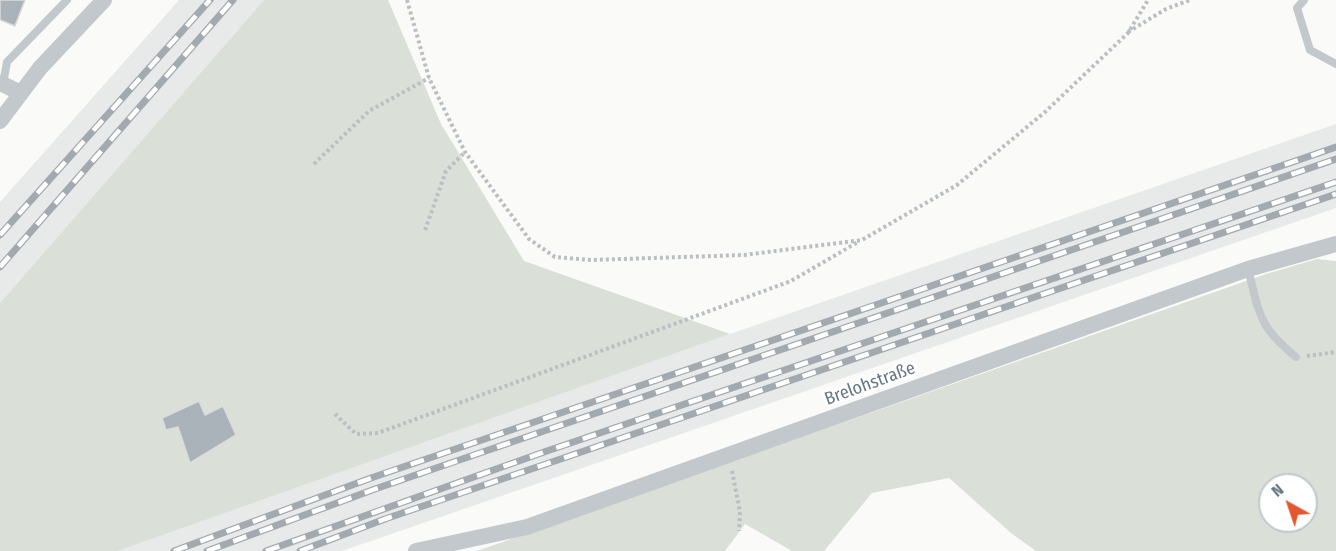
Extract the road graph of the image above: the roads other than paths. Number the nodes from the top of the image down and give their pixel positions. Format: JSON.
{"nodes":[{"id":1,"x":67,"y":0,"type":"edge"},
{"id":2,"x":104,"y":0,"type":"edge"},
{"id":3,"x":1304,"y":0,"type":"edge"},
{"id":4,"x":1336,"y":64,"type":"edge"},
{"id":5,"x":1,"y":84,"type":"edge"},
{"id":6,"x":21,"y":93,"type":"junction"},
{"id":7,"x":0,"y":121,"type":"edge"},
{"id":8,"x":1336,"y":244,"type":"edge"},
{"id":9,"x":1248,"y":269,"type":"junction"},
{"id":10,"x":1296,"y":357,"type":"road end"},
{"id":11,"x":416,"y":551,"type":"edge"}],
"edges":[{"from":1,"to":5,"type":"lane"},
{"from":2,"to":6,"type":"street"},
{"from":3,"to":4,"type":"lane"},
{"from":5,"to":6,"type":"street"},
{"from":6,"to":7,"type":"street"},
{"from":8,"to":9,"type":"street","name":"Brelohstraße"},
{"from":9,"to":10,"type":"lane"},
{"from":9,"to":11,"type":"street","name":"Brelohstraße"}]}
